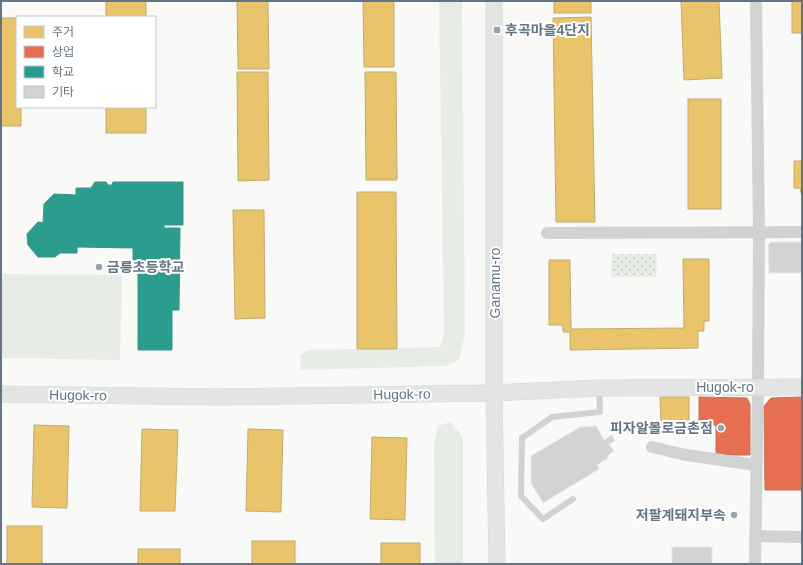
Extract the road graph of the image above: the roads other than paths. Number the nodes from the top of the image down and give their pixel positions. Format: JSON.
{"nodes":[{"id":1,"x":494,"y":1,"type":"edge"},
{"id":2,"x":756,"y":1,"type":"edge"},
{"id":3,"x":758,"y":232,"type":"junction"},
{"id":4,"x":802,"y":232,"type":"edge"},
{"id":5,"x":547,"y":233,"type":"dead end"},
{"id":6,"x":758,"y":386,"type":"junction"},
{"id":7,"x":802,"y":387,"type":"edge"},
{"id":8,"x":598,"y":388,"type":"junction"},
{"id":9,"x":494,"y":393,"type":"junction"},
{"id":10,"x":1,"y":394,"type":"edge"},
{"id":11,"x":652,"y":447,"type":"dead end"},
{"id":12,"x":756,"y":465,"type":"junction"},
{"id":13,"x":573,"y":499,"type":"dead end"},
{"id":14,"x":755,"y":536,"type":"junction"},
{"id":15,"x":802,"y":537,"type":"edge"},
{"id":16,"x":497,"y":564,"type":"edge"},
{"id":17,"x":755,"y":564,"type":"edge"}],
"edges":[{"from":1,"to":9,"type":"street","name":"Ganamu-ro"},
{"from":2,"to":3,"type":"street"},
{"from":3,"to":4,"type":"street"},
{"from":3,"to":5,"type":"street"},
{"from":3,"to":6,"type":"street"},
{"from":6,"to":7,"type":"street","name":"Hugok-ro"},
{"from":6,"to":8,"type":"street","name":"Hugok-ro"},
{"from":6,"to":12,"type":"street"},
{"from":8,"to":9,"type":"street","name":"Hugok-ro"},
{"from":8,"to":13,"type":"lane"},
{"from":9,"to":10,"type":"street","name":"Hugok-ro"},
{"from":9,"to":16,"type":"street","name":"Ganamu-ro"},
{"from":11,"to":12,"type":"street"},
{"from":12,"to":14,"type":"street"},
{"from":14,"to":15,"type":"street"},
{"from":14,"to":17,"type":"street"}]}
